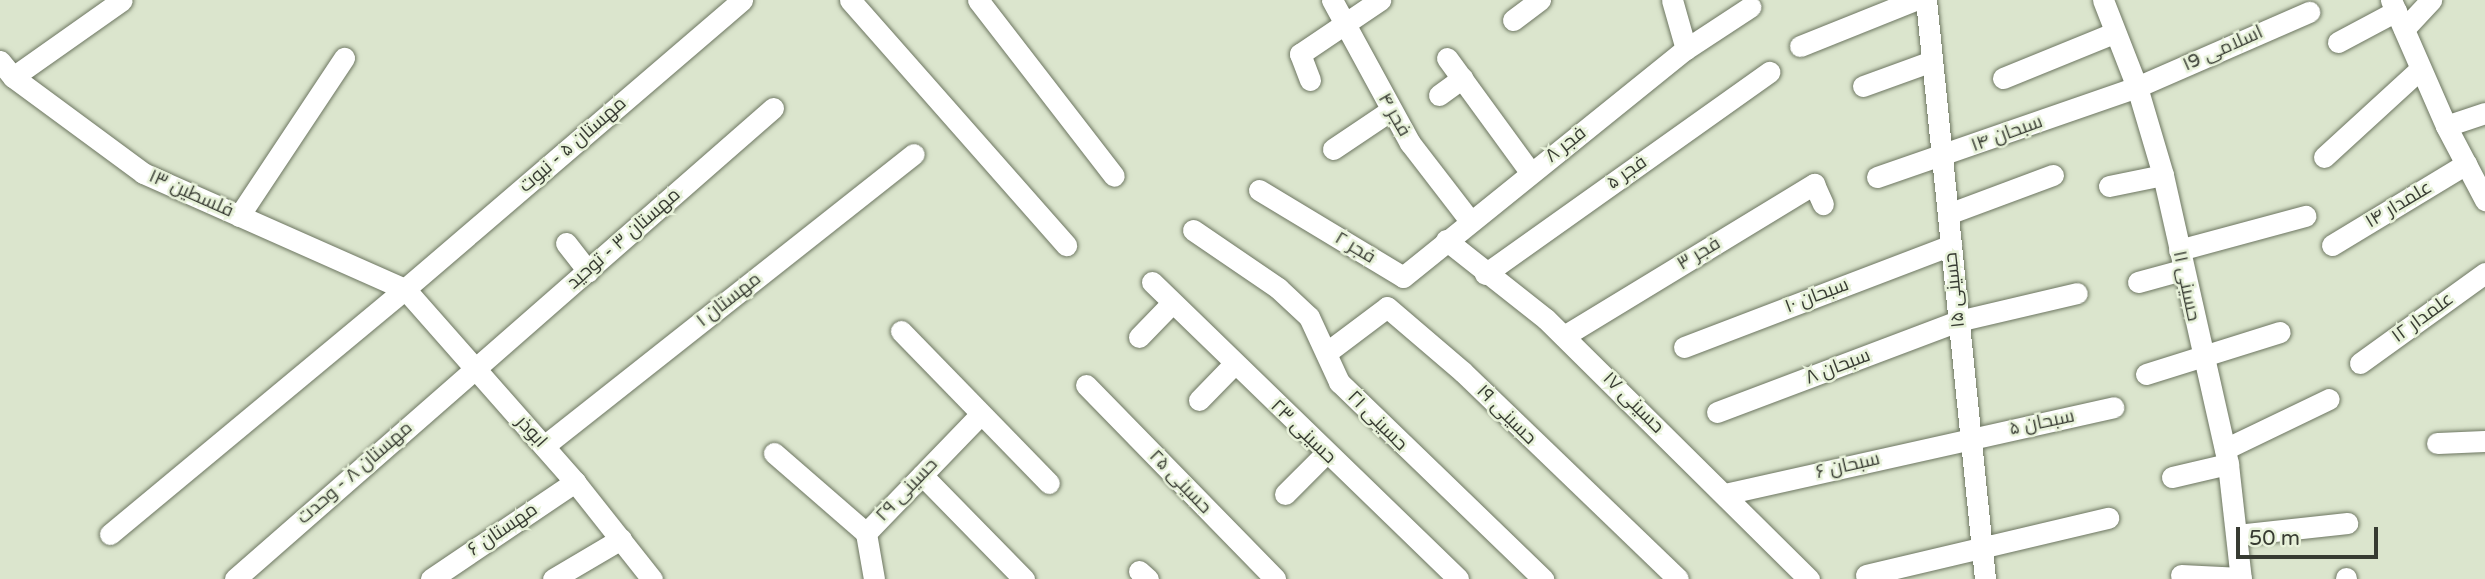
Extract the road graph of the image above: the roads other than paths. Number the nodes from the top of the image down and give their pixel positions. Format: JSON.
{"nodes":[{"id":1,"x":121,"y":0,"type":"edge"},
{"id":2,"x":742,"y":0,"type":"edge"},
{"id":3,"x":850,"y":0,"type":"edge"},
{"id":4,"x":978,"y":0,"type":"edge"},
{"id":5,"x":1332,"y":0,"type":"edge"},
{"id":6,"x":1380,"y":0,"type":"edge"},
{"id":7,"x":1540,"y":0,"type":"edge"},
{"id":8,"x":1672,"y":0,"type":"edge"},
{"id":9,"x":1915,"y":0,"type":"edge"},
{"id":10,"x":1926,"y":0,"type":"edge"},
{"id":11,"x":2103,"y":0,"type":"edge"},
{"id":12,"x":2431,"y":0,"type":"edge"},
{"id":13,"x":1750,"y":7,"type":"dead end"},
{"id":14,"x":2309,"y":12,"type":"dead end"},
{"id":15,"x":2397,"y":14,"type":"edge"},
{"id":16,"x":1513,"y":20,"type":"dead end"},
{"id":17,"x":1343,"y":23,"type":"junction"},
{"id":18,"x":2114,"y":33,"type":"junction"},
{"id":19,"x":2338,"y":42,"type":"dead end"},
{"id":20,"x":1800,"y":46,"type":"dead end"},
{"id":21,"x":1686,"y":50,"type":"junction"},
{"id":22,"x":344,"y":58,"type":"dead end"},
{"id":23,"x":1447,"y":58,"type":"dead end"},
{"id":24,"x":1932,"y":61,"type":"junction"},
{"id":25,"x":7,"y":69,"type":"edge"},
{"id":26,"x":2420,"y":69,"type":"junction"},
{"id":27,"x":1769,"y":72,"type":"dead end"},
{"id":28,"x":1462,"y":78,"type":"junction"},
{"id":29,"x":2003,"y":78,"type":"dead end"},
{"id":30,"x":1310,"y":80,"type":"dead end"},
{"id":31,"x":1863,"y":86,"type":"dead end"},
{"id":32,"x":2137,"y":87,"type":"junction"},
{"id":33,"x":1439,"y":95,"type":"dead end"},
{"id":34,"x":773,"y":108,"type":"dead end"},
{"id":35,"x":1391,"y":110,"type":"junction"},
{"id":36,"x":2485,"y":113,"type":"edge"},
{"id":37,"x":2446,"y":126,"type":"junction"},
{"id":38,"x":1333,"y":149,"type":"dead end"},
{"id":39,"x":914,"y":154,"type":"dead end"},
{"id":40,"x":1942,"y":157,"type":"junction"},
{"id":41,"x":2324,"y":157,"type":"dead end"},
{"id":42,"x":2466,"y":164,"type":"junction"},
{"id":43,"x":1531,"y":173,"type":"junction"},
{"id":44,"x":2053,"y":174,"type":"dead end"},
{"id":45,"x":2163,"y":175,"type":"junction"},
{"id":46,"x":1114,"y":176,"type":"dead end"},
{"id":47,"x":1877,"y":177,"type":"dead end"},
{"id":48,"x":2109,"y":186,"type":"dead end"},
{"id":49,"x":1259,"y":190,"type":"dead end"},
{"id":50,"x":2485,"y":200,"type":"edge"},
{"id":51,"x":1823,"y":204,"type":"dead end"},
{"id":52,"x":1948,"y":214,"type":"junction"},
{"id":53,"x":239,"y":216,"type":"junction"},
{"id":54,"x":2305,"y":216,"type":"dead end"},
{"id":55,"x":1470,"y":221,"type":"junction"},
{"id":56,"x":1193,"y":230,"type":"dead end"},
{"id":57,"x":1446,"y":240,"type":"junction"},
{"id":58,"x":566,"y":243,"type":"dead end"},
{"id":59,"x":1951,"y":245,"type":"junction"},
{"id":60,"x":2332,"y":245,"type":"dead end"},
{"id":61,"x":1066,"y":246,"type":"dead end"},
{"id":62,"x":2180,"y":260,"type":"junction"},
{"id":63,"x":588,"y":271,"type":"junction"},
{"id":64,"x":2485,"y":273,"type":"edge"},
{"id":65,"x":1485,"y":274,"type":"junction"},
{"id":66,"x":1152,"y":282,"type":"dead end"},
{"id":67,"x":2138,"y":282,"type":"dead end"},
{"id":68,"x":405,"y":289,"type":"junction"},
{"id":69,"x":2077,"y":293,"type":"dead end"},
{"id":70,"x":1172,"y":303,"type":"junction"},
{"id":71,"x":1958,"y":321,"type":"junction"},
{"id":72,"x":901,"y":331,"type":"dead end"},
{"id":73,"x":2280,"y":332,"type":"dead end"},
{"id":74,"x":1564,"y":336,"type":"junction"},
{"id":75,"x":1139,"y":337,"type":"dead end"},
{"id":76,"x":1684,"y":347,"type":"dead end"},
{"id":77,"x":1326,"y":353,"type":"junction"},
{"id":78,"x":2201,"y":357,"type":"junction"},
{"id":79,"x":2360,"y":363,"type":"dead end"},
{"id":80,"x":1233,"y":365,"type":"junction"},
{"id":81,"x":476,"y":370,"type":"junction"},
{"id":82,"x":2146,"y":374,"type":"dead end"},
{"id":83,"x":1086,"y":385,"type":"dead end"},
{"id":84,"x":1199,"y":400,"type":"dead end"},
{"id":85,"x":2329,"y":400,"type":"dead end"},
{"id":86,"x":2113,"y":407,"type":"dead end"},
{"id":87,"x":1717,"y":412,"type":"dead end"},
{"id":88,"x":981,"y":414,"type":"junction"},
{"id":89,"x":1970,"y":439,"type":"junction"},
{"id":90,"x":2485,"y":441,"type":"edge"},
{"id":91,"x":2437,"y":443,"type":"dead end"},
{"id":92,"x":544,"y":446,"type":"junction"},
{"id":93,"x":774,"y":453,"type":"dead end"},
{"id":94,"x":1325,"y":454,"type":"junction"},
{"id":95,"x":2226,"y":456,"type":"junction"},
{"id":96,"x":922,"y":475,"type":"junction"},
{"id":97,"x":2172,"y":477,"type":"dead end"},
{"id":98,"x":575,"y":482,"type":"junction"},
{"id":99,"x":1049,"y":483,"type":"dead end"},
{"id":100,"x":1285,"y":494,"type":"dead end"},
{"id":101,"x":1725,"y":494,"type":"junction"},
{"id":102,"x":2108,"y":518,"type":"dead end"},
{"id":103,"x":2347,"y":523,"type":"dead end"},
{"id":104,"x":866,"y":533,"type":"junction"},
{"id":105,"x":110,"y":534,"type":"dead end"},
{"id":106,"x":2237,"y":535,"type":"junction"},
{"id":107,"x":621,"y":540,"type":"junction"},
{"id":108,"x":1982,"y":549,"type":"junction"},
{"id":109,"x":1866,"y":575,"type":"dead end"},
{"id":110,"x":2181,"y":575,"type":"dead end"},
{"id":111,"x":235,"y":579,"type":"edge"},
{"id":112,"x":431,"y":579,"type":"edge"},
{"id":113,"x":553,"y":579,"type":"edge"},
{"id":114,"x":652,"y":579,"type":"edge"},
{"id":115,"x":874,"y":579,"type":"edge"},
{"id":116,"x":1024,"y":579,"type":"edge"},
{"id":117,"x":1275,"y":579,"type":"edge"},
{"id":118,"x":1458,"y":579,"type":"edge"},
{"id":119,"x":1543,"y":579,"type":"edge"},
{"id":120,"x":1678,"y":579,"type":"edge"},
{"id":121,"x":1809,"y":579,"type":"edge"},
{"id":122,"x":1985,"y":579,"type":"edge"},
{"id":123,"x":2241,"y":579,"type":"edge"}],
"edges":[{"from":1,"to":25,"type":"street"},
{"from":2,"to":68,"type":"street","name":"مهستان ۵ - نبوت"},
{"from":3,"to":61,"type":"street"},
{"from":4,"to":46,"type":"street"},
{"from":5,"to":17,"type":"street","name":"فجر ۴"},
{"from":6,"to":17,"type":"street"},
{"from":7,"to":16,"type":"street"},
{"from":8,"to":21,"type":"street"},
{"from":9,"to":20,"type":"street"},
{"from":10,"to":24,"type":"street","name":"حسینی ۱۵"},
{"from":11,"to":18,"type":"street","name":"حسینی ۱۱"},
{"from":12,"to":15,"type":"street"},
{"from":13,"to":21,"type":"street","name":"فجر ۸"},
{"from":14,"to":32,"type":"street","name":"اسلامی ۱9"},
{"from":15,"to":19,"type":"street"},
{"from":15,"to":26,"type":"street"},
{"from":17,"to":30,"type":"street"},
{"from":17,"to":35,"type":"street","name":"فجر ۴"},
{"from":18,"to":29,"type":"street"},
{"from":18,"to":32,"type":"street","name":"حسینی ۱۱"},
{"from":21,"to":43,"type":"street","name":"فجر ۸"},
{"from":22,"to":53,"type":"street"},
{"from":23,"to":28,"type":"street"},
{"from":24,"to":31,"type":"street"},
{"from":24,"to":40,"type":"street","name":"حسینی ۱۵"},
{"from":25,"to":53,"type":"street","name":"فلسطین ۱۳"},
{"from":26,"to":37,"type":"street"},
{"from":26,"to":41,"type":"street"},
{"from":27,"to":65,"type":"street","name":"فجر ۵"},
{"from":28,"to":33,"type":"street"},
{"from":28,"to":43,"type":"street"},
{"from":32,"to":40,"type":"street","name":"سبحان ۱۴"},
{"from":32,"to":45,"type":"street","name":"حسینی ۱۱"},
{"from":34,"to":63,"type":"street","name":"مهستان ۳ - توحید"},
{"from":35,"to":38,"type":"street"},
{"from":35,"to":55,"type":"street","name":"فجر ۴"},
{"from":36,"to":37,"type":"street"},
{"from":37,"to":42,"type":"street"},
{"from":39,"to":92,"type":"street","name":"مهستان ۱"},
{"from":40,"to":47,"type":"street","name":"سبحان ۱۴"},
{"from":40,"to":52,"type":"street","name":"حسینی ۱۵"},
{"from":42,"to":50,"type":"street"},
{"from":42,"to":60,"type":"street","name":"علمدار ۱۴"},
{"from":43,"to":55,"type":"street","name":"فجر ۸"},
{"from":44,"to":52,"type":"street"},
{"from":45,"to":48,"type":"street"},
{"from":45,"to":62,"type":"street","name":"حسینی ۱۱"},
{"from":49,"to":57,"type":"street","name":"فجر ۲"},
{"from":51,"to":74,"type":"street","name":"فجر ۳"},
{"from":52,"to":59,"type":"street","name":"حسینی ۱۵"},
{"from":53,"to":68,"type":"street","name":"فلسطین ۱۳"},
{"from":54,"to":62,"type":"street"},
{"from":55,"to":57,"type":"street","name":"فجر ۸"},
{"from":56,"to":77,"type":"street","name":"حسینی ۲۱"},
{"from":57,"to":65,"type":"street","name":"حسینی ۱۷"},
{"from":58,"to":63,"type":"street"},
{"from":59,"to":71,"type":"street","name":"حسینی ۱۵"},
{"from":59,"to":76,"type":"street","name":"سبحان ۱۰"},
{"from":62,"to":67,"type":"street"},
{"from":62,"to":78,"type":"street","name":"حسینی ۱۱"},
{"from":63,"to":81,"type":"street","name":"مهستان ۳ - توحید"},
{"from":64,"to":79,"type":"street","name":"علمدار ۱۲"},
{"from":65,"to":74,"type":"street","name":"حسینی ۱۷"},
{"from":66,"to":70,"type":"street","name":"حسینی ۲۳"},
{"from":68,"to":81,"type":"street","name":"ابوذر"},
{"from":68,"to":105,"type":"street","name":"مهستان ۵ - نبوت"},
{"from":69,"to":71,"type":"street","name":"سبحان ۸"},
{"from":70,"to":75,"type":"street"},
{"from":70,"to":80,"type":"street","name":"حسینی ۲۳"},
{"from":71,"to":87,"type":"street","name":"سبحان ۸"},
{"from":71,"to":89,"type":"street","name":"حسینی ۱۵"},
{"from":72,"to":88,"type":"street"},
{"from":73,"to":78,"type":"street"},
{"from":74,"to":101,"type":"street","name":"حسینی ۱۷"},
{"from":77,"to":119,"type":"street","name":"حسینی ۲۱"},
{"from":77,"to":120,"type":"street","name":"حسینی ۱۹"},
{"from":78,"to":82,"type":"street"},
{"from":78,"to":95,"type":"street","name":"حسینی ۱۱"},
{"from":80,"to":84,"type":"street"},
{"from":80,"to":94,"type":"street","name":"حسینی ۲۳"},
{"from":81,"to":92,"type":"street","name":"ابوذر"},
{"from":81,"to":111,"type":"street","name":"مهستان ۸ - وحدت"},
{"from":83,"to":117,"type":"street","name":"حسینی ۲۵"},
{"from":85,"to":95,"type":"street"},
{"from":86,"to":89,"type":"street","name":"سبحان ۵"},
{"from":88,"to":96,"type":"street","name":"حسینی ۲۹"},
{"from":88,"to":99,"type":"street"},
{"from":89,"to":101,"type":"street","name":"سبحان ۶"},
{"from":89,"to":108,"type":"street","name":"حسینی ۱۵"},
{"from":90,"to":91,"type":"street"},
{"from":92,"to":98,"type":"street","name":"ابوذر"},
{"from":93,"to":104,"type":"street"},
{"from":94,"to":100,"type":"street"},
{"from":94,"to":118,"type":"street","name":"حسینی ۲۳"},
{"from":95,"to":97,"type":"street"},
{"from":95,"to":106,"type":"street","name":"حسینی ۱۱"},
{"from":96,"to":104,"type":"street","name":"حسینی ۲۹"},
{"from":96,"to":116,"type":"street"},
{"from":98,"to":107,"type":"street","name":"ابوذر"},
{"from":98,"to":112,"type":"street","name":"مهستان ۶"},
{"from":101,"to":121,"type":"street","name":"حسینی ۱۷"},
{"from":102,"to":108,"type":"street"},
{"from":103,"to":106,"type":"street"},
{"from":104,"to":115,"type":"street","name":"حسینی ۲۹"},
{"from":106,"to":123,"type":"street","name":"حسینی ۱۱"},
{"from":107,"to":113,"type":"street"},
{"from":107,"to":114,"type":"street","name":"ابوذر"},
{"from":108,"to":109,"type":"street"},
{"from":108,"to":122,"type":"street","name":"حسینی ۱۵"},
{"from":110,"to":123,"type":"street"}]}
